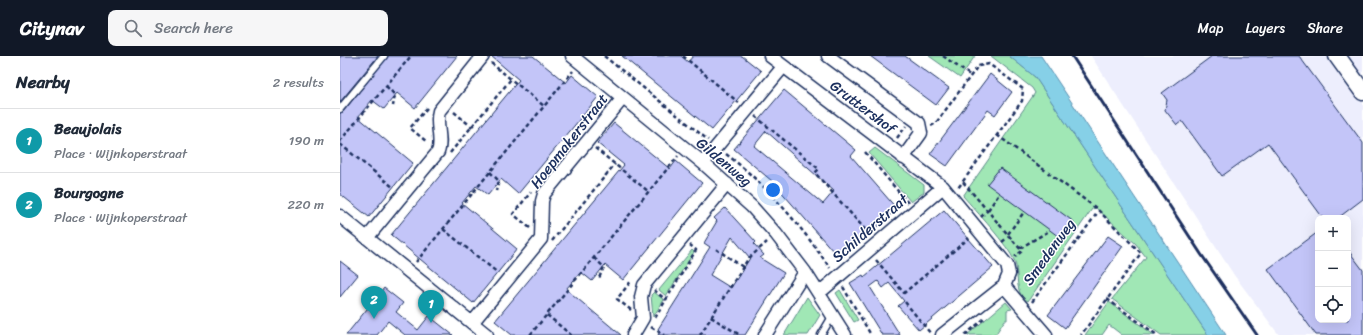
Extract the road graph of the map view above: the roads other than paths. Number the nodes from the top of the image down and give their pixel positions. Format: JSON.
{"nodes":[{"id":1,"x":384,"y":56,"type":"edge"},
{"id":2,"x":483,"y":56,"type":"edge"},
{"id":3,"x":770,"y":56,"type":"edge"},
{"id":4,"x":828,"y":56,"type":"edge"},
{"id":5,"x":1337,"y":56,"type":"edge"},
{"id":6,"x":576,"y":60,"type":"edge"},
{"id":7,"x":783,"y":67,"type":"junction"},
{"id":8,"x":1363,"y":92,"type":"edge"},
{"id":9,"x":623,"y":98,"type":"junction"},
{"id":10,"x":340,"y":109,"type":"edge"},
{"id":11,"x":903,"y":158,"type":"junction"},
{"id":12,"x":703,"y":163,"type":"junction"},
{"id":13,"x":727,"y":184,"type":"junction"},
{"id":14,"x":942,"y":187,"type":"junction"},
{"id":15,"x":341,"y":220,"type":"edge"},
{"id":16,"x":367,"y":238,"type":"junction"},
{"id":17,"x":805,"y":272,"type":"junction"},
{"id":18,"x":1004,"y":286,"type":"junction"},
{"id":19,"x":819,"y":293,"type":"junction"},
{"id":20,"x":834,"y":315,"type":"junction"},
{"id":21,"x":472,"y":323,"type":"junction"},
{"id":22,"x":487,"y":335,"type":"edge"},
{"id":23,"x":633,"y":335,"type":"edge"},
{"id":24,"x":765,"y":335,"type":"edge"},
{"id":25,"x":821,"y":335,"type":"edge"},
{"id":26,"x":845,"y":335,"type":"edge"},
{"id":27,"x":942,"y":335,"type":"edge"},
{"id":28,"x":1046,"y":335,"type":"edge"}],
"edges":[{"from":1,"to":10,"type":"lane"},
{"from":2,"to":16,"type":"street"},
{"from":3,"to":7,"type":"street","name":"Gruttershof"},
{"from":4,"to":11,"type":"street","name":"Gruttershof"},
{"from":5,"to":8,"type":"street"},
{"from":6,"to":9,"type":"street","name":"Gildenweg"},
{"from":7,"to":11,"type":"street","name":"Gruttershof"},
{"from":7,"to":12,"type":"street"},
{"from":9,"to":12,"type":"street","name":"Gildenweg"},
{"from":9,"to":21,"type":"street","name":"Hoepmakerstraat"},
{"from":11,"to":14,"type":"street","name":"Gruttershof"},
{"from":12,"to":13,"type":"street","name":"Gildenweg"},
{"from":13,"to":17,"type":"street","name":"Gildenweg"},
{"from":13,"to":23,"type":"street"},
{"from":14,"to":18,"type":"street","name":"Gruttershof"},
{"from":14,"to":19,"type":"street","name":"Schilderstraat"},
{"from":15,"to":16,"type":"street"},
{"from":16,"to":21,"type":"street"},
{"from":17,"to":19,"type":"street","name":"Gildenweg"},
{"from":17,"to":24,"type":"street"},
{"from":18,"to":27,"type":"street"},
{"from":18,"to":28,"type":"street","name":"Smedenweg"},
{"from":19,"to":20,"type":"street","name":"Gildenweg"},
{"from":20,"to":25,"type":"lane"},
{"from":20,"to":26,"type":"street","name":"Gildenweg"},
{"from":21,"to":22,"type":"street"}]}
